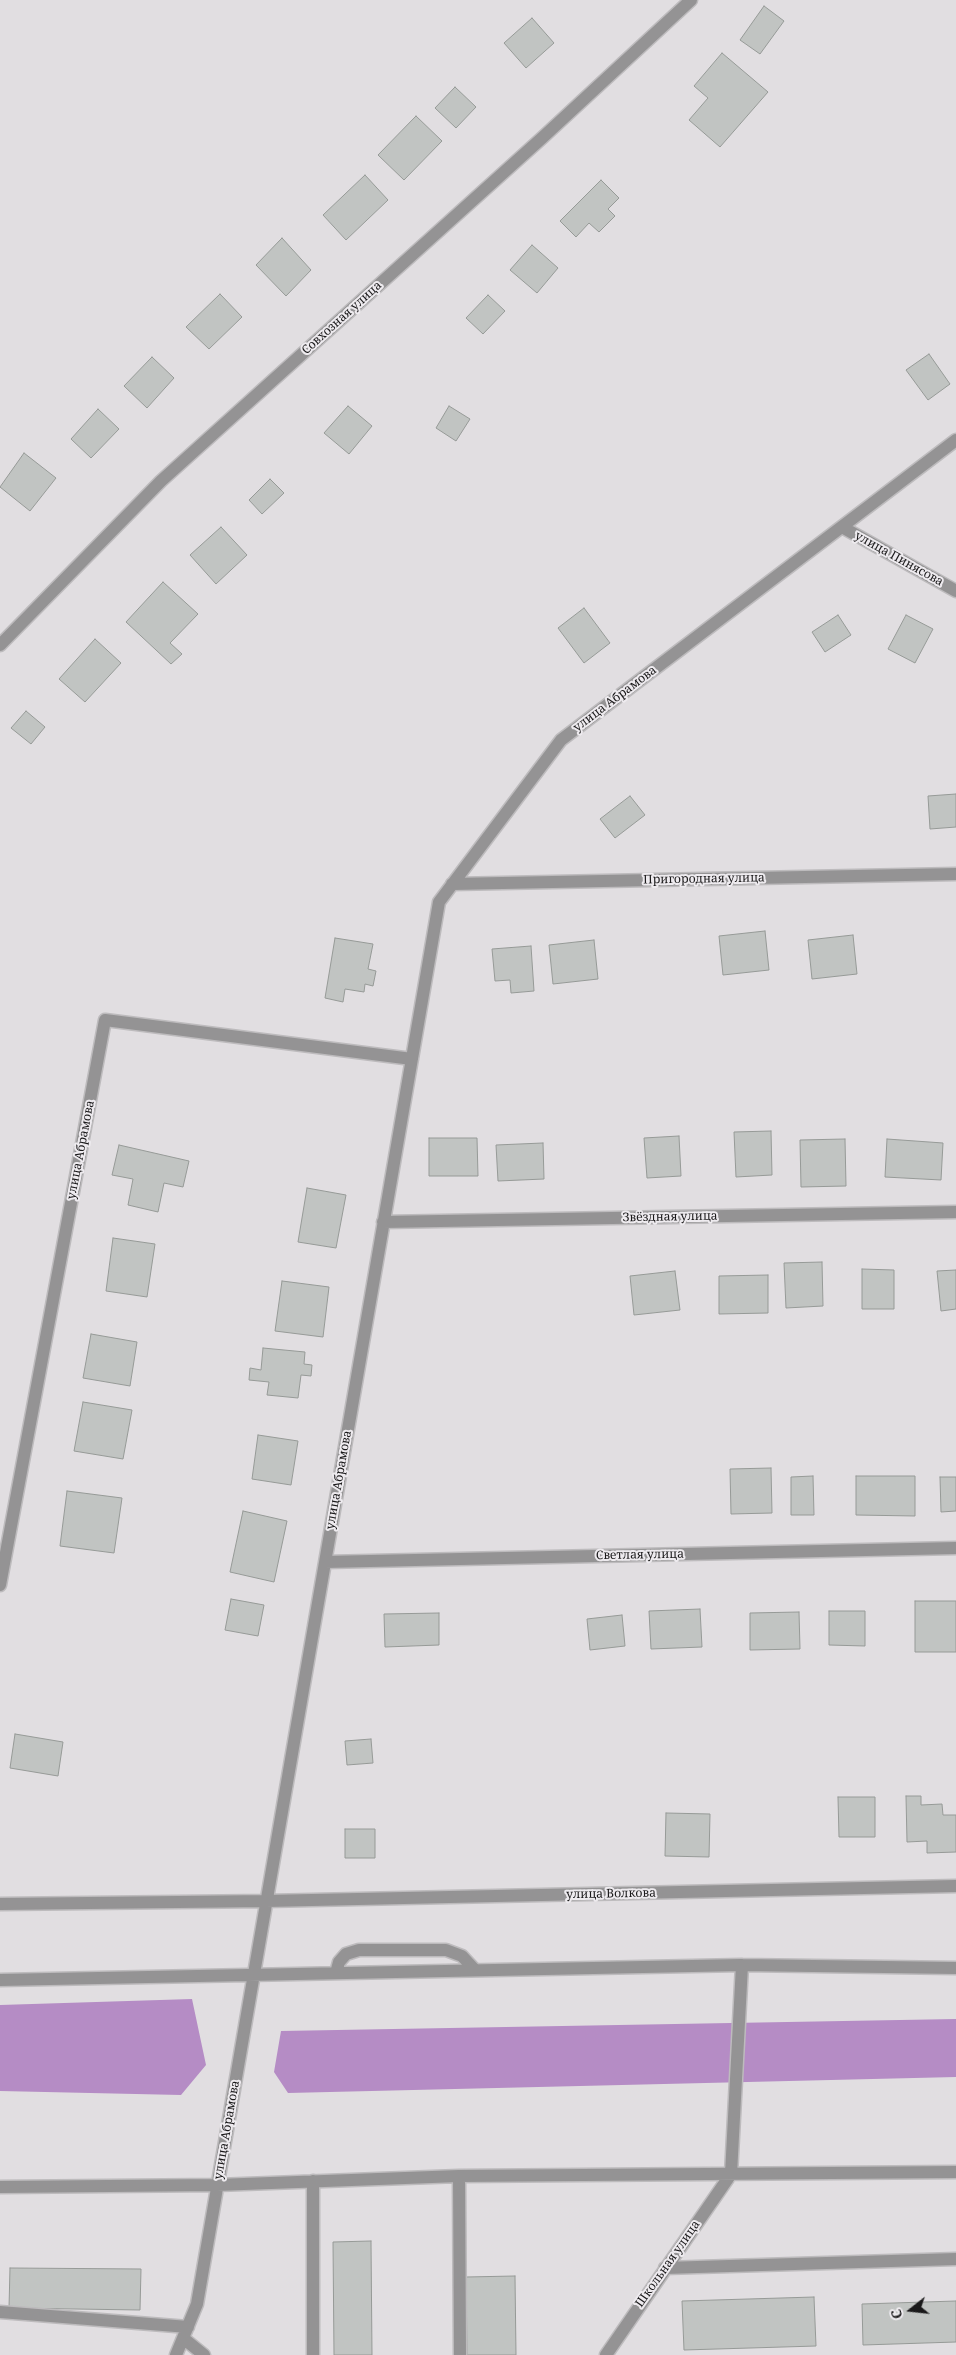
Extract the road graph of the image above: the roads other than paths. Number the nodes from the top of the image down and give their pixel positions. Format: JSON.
{"nodes":[{"id":1,"x":691,"y":0,"type":"edge"},
{"id":2,"x":956,"y":440,"type":"edge"},
{"id":3,"x":842,"y":527,"type":"junction"},
{"id":4,"x":956,"y":591,"type":"edge"},
{"id":5,"x":0,"y":645,"type":"edge"},
{"id":6,"x":956,"y":874,"type":"edge"},
{"id":7,"x":452,"y":884,"type":"junction"},
{"id":8,"x":412,"y":1058,"type":"junction"},
{"id":9,"x":956,"y":1212,"type":"edge"},
{"id":10,"x":384,"y":1222,"type":"junction"},
{"id":11,"x":956,"y":1548,"type":"edge"},
{"id":12,"x":325,"y":1562,"type":"junction"},
{"id":13,"x":0,"y":1585,"type":"edge"},
{"id":14,"x":956,"y":1886,"type":"edge"},
{"id":15,"x":266,"y":1901,"type":"junction"},
{"id":16,"x":0,"y":1904,"type":"edge"},
{"id":17,"x":742,"y":1966,"type":"junction"},
{"id":18,"x":956,"y":1968,"type":"edge"},
{"id":19,"x":475,"y":1970,"type":"junction"},
{"id":20,"x":336,"y":1972,"type":"junction"},
{"id":21,"x":254,"y":1974,"type":"junction"},
{"id":22,"x":0,"y":1980,"type":"edge"},
{"id":23,"x":956,"y":2172,"type":"edge"},
{"id":24,"x":731,"y":2174,"type":"junction"},
{"id":25,"x":459,"y":2176,"type":"junction"},
{"id":26,"x":313,"y":2180,"type":"junction"},
{"id":27,"x":217,"y":2185,"type":"junction"},
{"id":28,"x":0,"y":2187,"type":"edge"},
{"id":29,"x":956,"y":2259,"type":"edge"},
{"id":30,"x":665,"y":2268,"type":"junction"},
{"id":31,"x":0,"y":2312,"type":"edge"},
{"id":32,"x":185,"y":2332,"type":"junction"},
{"id":33,"x":176,"y":2355,"type":"edge"},
{"id":34,"x":204,"y":2355,"type":"edge"},
{"id":35,"x":313,"y":2355,"type":"edge"},
{"id":36,"x":460,"y":2355,"type":"edge"},
{"id":37,"x":606,"y":2355,"type":"edge"}],
"edges":[{"from":1,"to":5,"type":"street","name":"Совхозная улица"},
{"from":2,"to":3,"type":"street","name":"улица Абрамова"},
{"from":3,"to":4,"type":"street","name":"улица Пинясова"},
{"from":3,"to":7,"type":"street","name":"улица Абрамова"},
{"from":6,"to":7,"type":"street","name":"Пригородная улица"},
{"from":7,"to":8,"type":"street","name":"улица Абрамова"},
{"from":8,"to":10,"type":"street","name":"улица Абрамова"},
{"from":8,"to":13,"type":"street","name":"улица Абрамова"},
{"from":9,"to":10,"type":"street","name":"Звёздная улица"},
{"from":10,"to":12,"type":"street","name":"улица Абрамова"},
{"from":11,"to":12,"type":"street","name":"Светлая улица"},
{"from":12,"to":15,"type":"street","name":"улица Абрамова"},
{"from":14,"to":15,"type":"street","name":"улица Волкова"},
{"from":15,"to":16,"type":"street"},
{"from":15,"to":21,"type":"street","name":"улица Абрамова"},
{"from":17,"to":18,"type":"street"},
{"from":17,"to":19,"type":"street"},
{"from":17,"to":24,"type":"street"},
{"from":19,"to":20,"type":"street"},
{"from":19,"to":20,"type":"street"},
{"from":20,"to":21,"type":"street"},
{"from":21,"to":22,"type":"street"},
{"from":21,"to":27,"type":"street","name":"улица Абрамова"},
{"from":23,"to":24,"type":"street"},
{"from":24,"to":25,"type":"street"},
{"from":24,"to":30,"type":"street","name":"Школьная улица"},
{"from":25,"to":26,"type":"street"},
{"from":25,"to":36,"type":"street"},
{"from":26,"to":27,"type":"street"},
{"from":26,"to":35,"type":"street"},
{"from":27,"to":28,"type":"street"},
{"from":27,"to":32,"type":"street","name":"улица Абрамова"},
{"from":29,"to":30,"type":"street"},
{"from":30,"to":37,"type":"street","name":"Школьная улица"},
{"from":31,"to":32,"type":"street"},
{"from":32,"to":33,"type":"street","name":"улица Абрамова"},
{"from":32,"to":34,"type":"street"}]}
